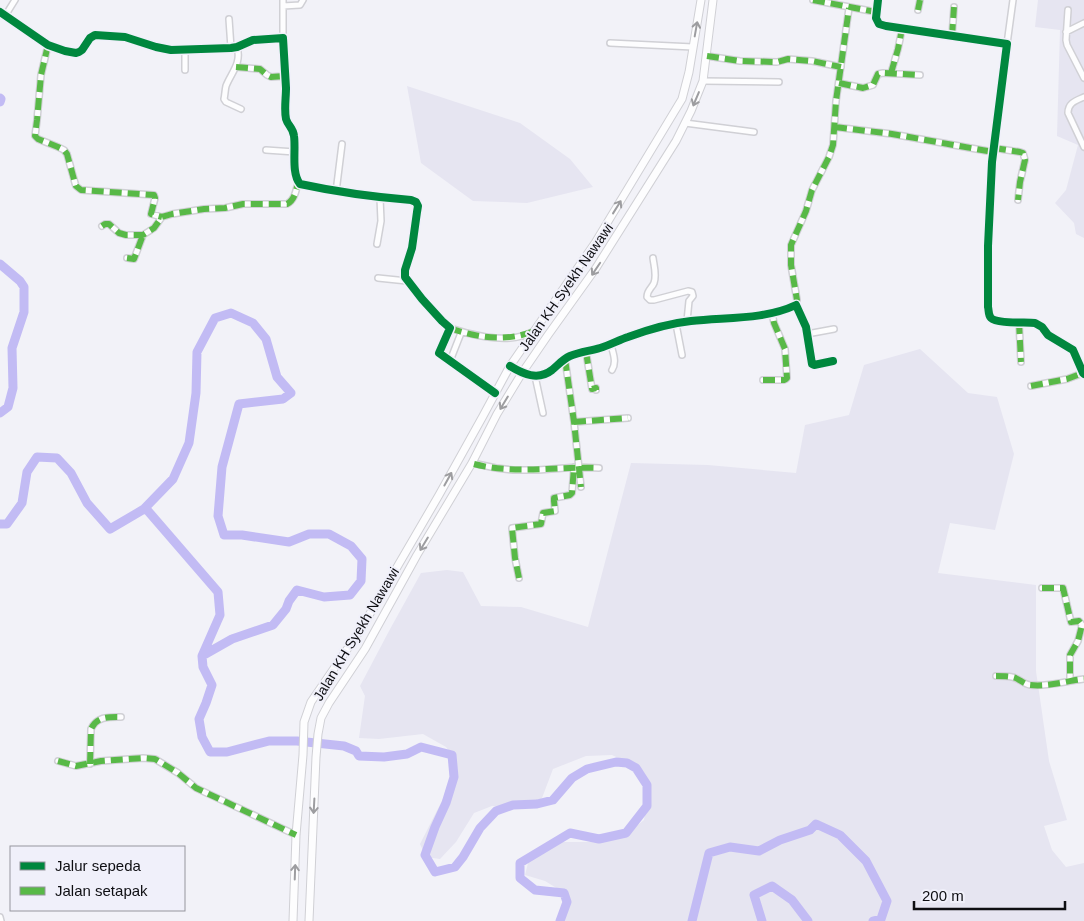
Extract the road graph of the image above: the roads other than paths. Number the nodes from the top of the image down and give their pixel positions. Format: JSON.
{"nodes":[{"id":1,"x":15,"y":0,"type":"edge"},
{"id":2,"x":303,"y":0,"type":"edge"},
{"id":3,"x":701,"y":0,"type":"edge"},
{"id":4,"x":713,"y":0,"type":"edge"},
{"id":5,"x":813,"y":0,"type":"edge"},
{"id":6,"x":878,"y":0,"type":"edge"},
{"id":7,"x":920,"y":0,"type":"edge"},
{"id":8,"x":1013,"y":0,"type":"edge"},
{"id":9,"x":283,"y":3,"type":"edge"},
{"id":10,"x":954,"y":7,"type":"dead end"},
{"id":11,"x":849,"y":8,"type":"junction"},
{"id":12,"x":918,"y":10,"type":"dead end"},
{"id":13,"x":1068,"y":10,"type":"dead end"},
{"id":14,"x":0,"y":12,"type":"edge"},
{"id":15,"x":876,"y":12,"type":"junction"},
{"id":16,"x":5,"y":16,"type":"junction"},
{"id":17,"x":230,"y":19,"type":"dead end"},
{"id":18,"x":1084,"y":24,"type":"edge"},
{"id":19,"x":902,"y":29,"type":"junction"},
{"id":20,"x":1066,"y":32,"type":"junction"},
{"id":21,"x":952,"y":36,"type":"junction"},
{"id":22,"x":283,"y":38,"type":"junction"},
{"id":23,"x":610,"y":43,"type":"dead end"},
{"id":24,"x":1007,"y":44,"type":"junction"},
{"id":25,"x":48,"y":45,"type":"junction"},
{"id":26,"x":234,"y":47,"type":"junction"},
{"id":27,"x":693,"y":47,"type":"junction"},
{"id":28,"x":185,"y":50,"type":"junction"},
{"id":29,"x":707,"y":56,"type":"junction"},
{"id":30,"x":236,"y":67,"type":"junction"},
{"id":31,"x":841,"y":67,"type":"junction"},
{"id":32,"x":185,"y":70,"type":"dead end"},
{"id":33,"x":891,"y":73,"type":"junction"},
{"id":34,"x":285,"y":76,"type":"junction"},
{"id":35,"x":920,"y":76,"type":"dead end"},
{"id":36,"x":1084,"y":78,"type":"edge"},
{"id":37,"x":703,"y":81,"type":"junction"},
{"id":38,"x":779,"y":82,"type":"dead end"},
{"id":39,"x":839,"y":83,"type":"junction"},
{"id":40,"x":1084,"y":97,"type":"edge"},
{"id":41,"x":241,"y":109,"type":"dead end"},
{"id":42,"x":685,"y":123,"type":"junction"},
{"id":43,"x":835,"y":127,"type":"junction"},
{"id":44,"x":754,"y":132,"type":"dead end"},
{"id":45,"x":342,"y":144,"type":"dead end"},
{"id":46,"x":1084,"y":147,"type":"edge"},
{"id":47,"x":266,"y":150,"type":"dead end"},
{"id":48,"x":993,"y":150,"type":"junction"},
{"id":49,"x":295,"y":152,"type":"junction"},
{"id":50,"x":298,"y":182,"type":"junction"},
{"id":51,"x":336,"y":192,"type":"junction"},
{"id":52,"x":380,"y":198,"type":"junction"},
{"id":53,"x":1018,"y":200,"type":"dead end"},
{"id":54,"x":162,"y":217,"type":"junction"},
{"id":55,"x":102,"y":226,"type":"dead end"},
{"id":56,"x":143,"y":235,"type":"junction"},
{"id":57,"x":377,"y":244,"type":"dead end"},
{"id":58,"x":126,"y":258,"type":"dead end"},
{"id":59,"x":653,"y":258,"type":"dead end"},
{"id":60,"x":378,"y":278,"type":"dead end"},
{"id":61,"x":407,"y":281,"type":"junction"},
{"id":62,"x":796,"y":305,"type":"junction"},
{"id":63,"x":772,"y":313,"type":"junction"},
{"id":64,"x":688,"y":321,"type":"junction"},
{"id":65,"x":1019,"y":322,"type":"junction"},
{"id":66,"x":676,"y":324,"type":"junction"},
{"id":67,"x":450,"y":328,"type":"junction"},
{"id":68,"x":834,"y":330,"type":"dead end"},
{"id":69,"x":534,"y":331,"type":"junction"},
{"id":70,"x":461,"y":332,"type":"junction"},
{"id":71,"x":807,"y":334,"type":"junction"},
{"id":72,"x":611,"y":345,"type":"junction"},
{"id":73,"x":586,"y":352,"type":"junction"},
{"id":74,"x":682,"y":355,"type":"dead end"},
{"id":75,"x":565,"y":359,"type":"junction"},
{"id":76,"x":450,"y":360,"type":"junction"},
{"id":77,"x":832,"y":361,"type":"dead end"},
{"id":78,"x":1021,"y":362,"type":"dead end"},
{"id":79,"x":510,"y":366,"type":"junction"},
{"id":80,"x":612,"y":370,"type":"dead end"},
{"id":81,"x":522,"y":373,"type":"junction"},
{"id":82,"x":1083,"y":373,"type":"edge"},
{"id":83,"x":535,"y":376,"type":"junction"},
{"id":84,"x":763,"y":380,"type":"dead end"},
{"id":85,"x":1031,"y":386,"type":"dead end"},
{"id":86,"x":596,"y":390,"type":"dead end"},
{"id":87,"x":495,"y":393,"type":"junction"},
{"id":88,"x":543,"y":413,"type":"dead end"},
{"id":89,"x":628,"y":418,"type":"dead end"},
{"id":90,"x":574,"y":422,"type":"junction"},
{"id":91,"x":472,"y":463,"type":"junction"},
{"id":92,"x":576,"y":467,"type":"junction"},
{"id":93,"x":598,"y":468,"type":"dead end"},
{"id":94,"x":581,"y":487,"type":"dead end"},
{"id":95,"x":519,"y":578,"type":"dead end"},
{"id":96,"x":1042,"y":588,"type":"dead end"},
{"id":97,"x":996,"y":676,"type":"dead end"},
{"id":98,"x":1084,"y":679,"type":"edge"},
{"id":99,"x":1070,"y":681,"type":"junction"},
{"id":100,"x":121,"y":717,"type":"dead end"},
{"id":101,"x":58,"y":761,"type":"dead end"},
{"id":102,"x":90,"y":764,"type":"junction"},
{"id":103,"x":296,"y":836,"type":"junction"},
{"id":104,"x":0,"y":917,"type":"edge"},
{"id":105,"x":1,"y":921,"type":"edge"},
{"id":106,"x":293,"y":921,"type":"edge"},
{"id":107,"x":309,"y":921,"type":"edge"}],
"edges":[{"from":1,"to":16,"type":"street"},
{"from":2,"to":9,"type":"street"},
{"from":27,"to":3,"type":"main road","name":"Jalan KH Syekh Nawawi","one_way":true},
{"from":4,"to":29,"type":"main road","name":"Jalan KH Syekh Nawawi"},
{"from":5,"to":11,"type":"street"},
{"from":6,"to":15,"type":"street"},
{"from":7,"to":12,"type":"street"},
{"from":8,"to":24,"type":"street"},
{"from":9,"to":22,"type":"street"},
{"from":10,"to":21,"type":"street"},
{"from":11,"to":15,"type":"street"},
{"from":11,"to":31,"type":"street"},
{"from":13,"to":20,"type":"street"},
{"from":14,"to":16,"type":"street"},
{"from":15,"to":19,"type":"street"},
{"from":16,"to":25,"type":"street"},
{"from":17,"to":26,"type":"street"},
{"from":18,"to":20,"type":"street"},
{"from":19,"to":21,"type":"street"},
{"from":19,"to":33,"type":"street"},
{"from":20,"to":36,"type":"street"},
{"from":21,"to":24,"type":"street"},
{"from":22,"to":26,"type":"street"},
{"from":22,"to":34,"type":"street"},
{"from":23,"to":27,"type":"street"},
{"from":24,"to":48,"type":"street"},
{"from":25,"to":28,"type":"street"},
{"from":25,"to":54,"type":"street"},
{"from":26,"to":28,"type":"street"},
{"from":26,"to":30,"type":"street"},
{"from":69,"to":27,"type":"main road","name":"Jalan KH Syekh Nawawi","one_way":true},
{"from":28,"to":32,"type":"street"},
{"from":29,"to":31,"type":"street"},
{"from":29,"to":37,"type":"main road","name":"Jalan KH Syekh Nawawi"},
{"from":30,"to":34,"type":"street"},
{"from":30,"to":41,"type":"street"},
{"from":31,"to":39,"type":"street"},
{"from":33,"to":35,"type":"street"},
{"from":33,"to":39,"type":"street"},
{"from":34,"to":49,"type":"street"},
{"from":37,"to":38,"type":"street"},
{"from":37,"to":42,"type":"main road","name":"Jalan KH Syekh Nawawi","one_way":true},
{"from":39,"to":43,"type":"street"},
{"from":40,"to":46,"type":"street"},
{"from":42,"to":44,"type":"street"},
{"from":42,"to":81,"type":"main road","name":"Jalan KH Syekh Nawawi","one_way":true},
{"from":43,"to":48,"type":"street"},
{"from":43,"to":62,"type":"street"},
{"from":45,"to":51,"type":"street"},
{"from":47,"to":49,"type":"street"},
{"from":48,"to":53,"type":"street"},
{"from":48,"to":65,"type":"street"},
{"from":49,"to":50,"type":"street"},
{"from":50,"to":51,"type":"street"},
{"from":50,"to":54,"type":"street"},
{"from":51,"to":52,"type":"street"},
{"from":52,"to":57,"type":"street"},
{"from":52,"to":61,"type":"street"},
{"from":54,"to":56,"type":"street"},
{"from":55,"to":56,"type":"street"},
{"from":56,"to":58,"type":"street"},
{"from":59,"to":64,"type":"street"},
{"from":60,"to":61,"type":"street"},
{"from":61,"to":67,"type":"street"},
{"from":62,"to":63,"type":"street"},
{"from":62,"to":71,"type":"street"},
{"from":63,"to":64,"type":"street"},
{"from":63,"to":84,"type":"street"},
{"from":64,"to":66,"type":"street"},
{"from":65,"to":78,"type":"street"},
{"from":65,"to":82,"type":"street"},
{"from":66,"to":72,"type":"street"},
{"from":66,"to":74,"type":"street"},
{"from":67,"to":70,"type":"street"},
{"from":67,"to":76,"type":"street"},
{"from":68,"to":71,"type":"street"},
{"from":69,"to":70,"type":"street"},
{"from":69,"to":79,"type":"main road","name":"Jalan KH Syekh Nawawi"},
{"from":70,"to":76,"type":"street"},
{"from":71,"to":77,"type":"street"},
{"from":72,"to":73,"type":"street"},
{"from":72,"to":80,"type":"street"},
{"from":73,"to":75,"type":"street"},
{"from":73,"to":86,"type":"street"},
{"from":75,"to":83,"type":"street"},
{"from":75,"to":90,"type":"street"},
{"from":76,"to":87,"type":"street"},
{"from":79,"to":81,"type":"street"},
{"from":79,"to":87,"type":"main road","name":"Jalan KH Syekh Nawawi"},
{"from":81,"to":83,"type":"street"},
{"from":81,"to":91,"type":"main road","name":"Jalan KH Syekh Nawawi","one_way":true},
{"from":82,"to":85,"type":"street"},
{"from":83,"to":88,"type":"street"},
{"from":103,"to":87,"type":"main road","name":"Jalan KH Syekh Nawawi","one_way":true},
{"from":89,"to":90,"type":"street"},
{"from":90,"to":92,"type":"street"},
{"from":91,"to":92,"type":"street"},
{"from":91,"to":107,"type":"main road","name":"Jalan KH Syekh Nawawi","one_way":true},
{"from":92,"to":93,"type":"street"},
{"from":92,"to":94,"type":"street"},
{"from":92,"to":95,"type":"street"},
{"from":96,"to":99,"type":"street"},
{"from":97,"to":99,"type":"street"},
{"from":98,"to":99,"type":"street"},
{"from":100,"to":102,"type":"street"},
{"from":101,"to":102,"type":"street"},
{"from":102,"to":103,"type":"street"},
{"from":106,"to":103,"type":"main road","name":"Jalan KH Syekh Nawawi","one_way":true},
{"from":104,"to":105,"type":"street"}]}
